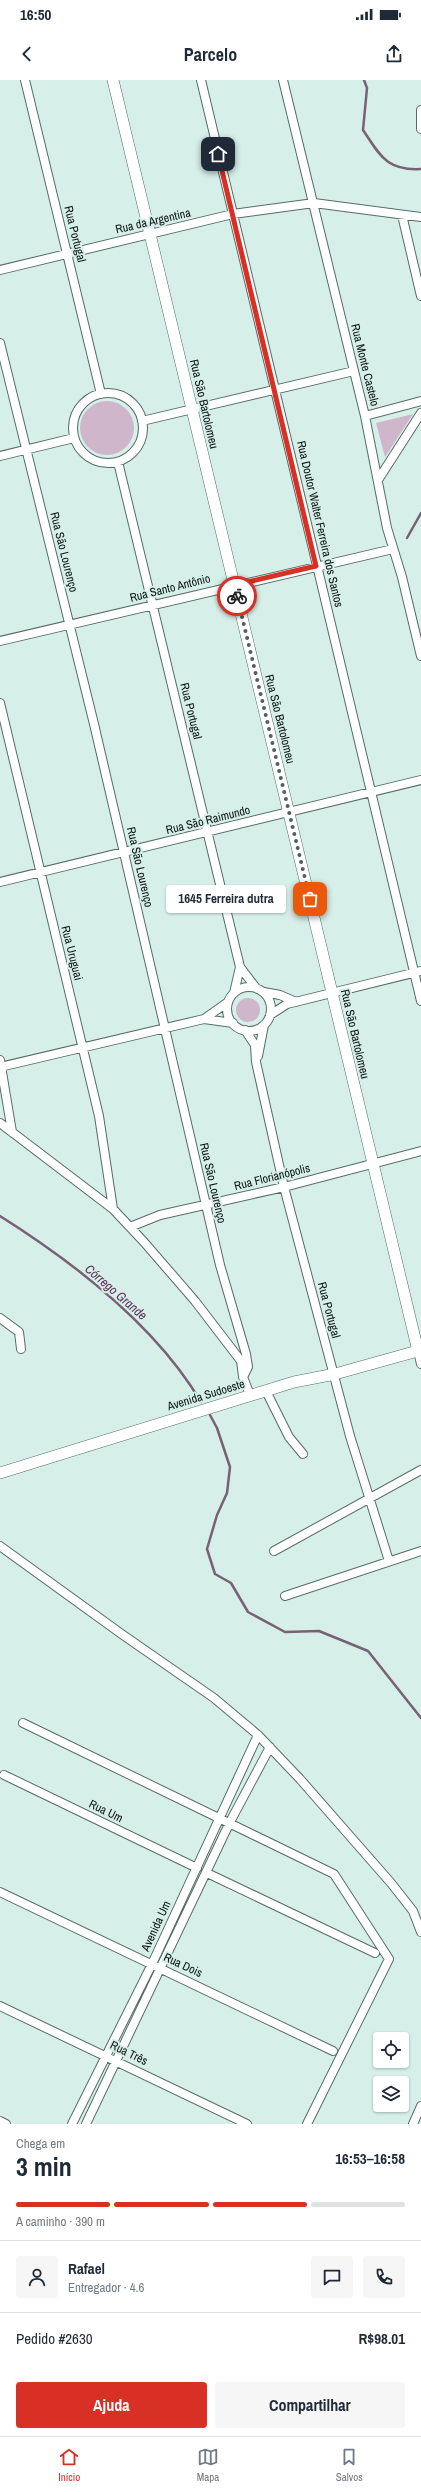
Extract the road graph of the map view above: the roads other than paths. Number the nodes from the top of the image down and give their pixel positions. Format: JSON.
{"nodes":[{"id":1,"x":25,"y":80,"type":"edge"},
{"id":2,"x":113,"y":80,"type":"edge"},
{"id":3,"x":201,"y":80,"type":"edge"},
{"id":4,"x":283,"y":80,"type":"edge"},
{"id":5,"x":421,"y":110,"type":"edge"},
{"id":6,"x":421,"y":129,"type":"edge"},
{"id":7,"x":314,"y":203,"type":"junction"},
{"id":8,"x":233,"y":214,"type":"junction"},
{"id":9,"x":402,"y":215,"type":"junction"},
{"id":10,"x":421,"y":217,"type":"edge"},
{"id":11,"x":151,"y":233,"type":"junction"},
{"id":12,"x":68,"y":253,"type":"junction"},
{"id":13,"x":0,"y":270,"type":"edge"},
{"id":14,"x":421,"y":296,"type":"edge"},
{"id":15,"x":0,"y":343,"type":"edge"},
{"id":16,"x":354,"y":371,"type":"junction"},
{"id":17,"x":276,"y":388,"type":"junction"},
{"id":18,"x":101,"y":394,"type":"junction"},
{"id":19,"x":421,"y":402,"type":"edge"},
{"id":20,"x":192,"y":408,"type":"junction"},
{"id":21,"x":421,"y":413,"type":"edge"},
{"id":22,"x":365,"y":416,"type":"junction"},
{"id":23,"x":142,"y":422,"type":"junction"},
{"id":24,"x":74,"y":438,"type":"junction"},
{"id":25,"x":26,"y":449,"type":"junction"},
{"id":26,"x":0,"y":456,"type":"edge"},
{"id":27,"x":118,"y":462,"type":"junction"},
{"id":28,"x":378,"y":480,"type":"junction"},
{"id":29,"x":393,"y":549,"type":"junction"},
{"id":30,"x":316,"y":566,"type":"junction"},
{"id":31,"x":235,"y":585,"type":"junction"},
{"id":32,"x":152,"y":605,"type":"junction"},
{"id":33,"x":69,"y":626,"type":"junction"},
{"id":34,"x":0,"y":641,"type":"edge"},
{"id":35,"x":421,"y":656,"type":"edge"},
{"id":36,"x":0,"y":703,"type":"edge"},
{"id":37,"x":421,"y":780,"type":"edge"},
{"id":38,"x":373,"y":792,"type":"junction"},
{"id":39,"x":290,"y":812,"type":"junction"},
{"id":40,"x":208,"y":832,"type":"junction"},
{"id":41,"x":124,"y":853,"type":"junction"},
{"id":42,"x":40,"y":872,"type":"junction"},
{"id":43,"x":0,"y":882,"type":"edge"},
{"id":44,"x":240,"y":967,"type":"junction"},
{"id":45,"x":418,"y":972,"type":"edge"},
{"id":46,"x":256,"y":988,"type":"junction"},
{"id":47,"x":264,"y":992,"type":"junction"},
{"id":48,"x":332,"y":992,"type":"junction"},
{"id":49,"x":234,"y":993,"type":"junction"},
{"id":50,"x":421,"y":1001,"type":"edge"},
{"id":51,"x":228,"y":1002,"type":"junction"},
{"id":52,"x":296,"y":1002,"type":"junction"},
{"id":53,"x":270,"y":1015,"type":"junction"},
{"id":54,"x":204,"y":1019,"type":"junction"},
{"id":55,"x":233,"y":1023,"type":"junction"},
{"id":56,"x":264,"y":1025,"type":"junction"},
{"id":57,"x":165,"y":1028,"type":"junction"},
{"id":58,"x":245,"y":1030,"type":"junction"},
{"id":59,"x":82,"y":1048,"type":"junction"},
{"id":60,"x":256,"y":1062,"type":"junction"},
{"id":61,"x":0,"y":1064,"type":"edge"},
{"id":62,"x":0,"y":1123,"type":"edge"},
{"id":63,"x":12,"y":1132,"type":"junction"},
{"id":64,"x":421,"y":1151,"type":"edge"},
{"id":65,"x":372,"y":1163,"type":"junction"},
{"id":66,"x":284,"y":1187,"type":"junction"},
{"id":67,"x":206,"y":1205,"type":"junction"},
{"id":68,"x":113,"y":1209,"type":"junction"},
{"id":69,"x":130,"y":1227,"type":"junction"},
{"id":70,"x":0,"y":1318,"type":"edge"},
{"id":71,"x":21,"y":1349,"type":"dead end"},
{"id":72,"x":419,"y":1350,"type":"edge"},
{"id":73,"x":421,"y":1364,"type":"edge"},
{"id":74,"x":335,"y":1374,"type":"junction"},
{"id":75,"x":243,"y":1377,"type":"junction"},
{"id":76,"x":266,"y":1391,"type":"junction"},
{"id":77,"x":250,"y":1395,"type":"junction"},
{"id":78,"x":303,"y":1454,"type":"dead end"},
{"id":79,"x":421,"y":1470,"type":"edge"},
{"id":80,"x":0,"y":1473,"type":"edge"},
{"id":81,"x":368,"y":1500,"type":"junction"},
{"id":82,"x":0,"y":1546,"type":"edge"},
{"id":83,"x":274,"y":1551,"type":"dead end"},
{"id":84,"x":421,"y":1551,"type":"edge"},
{"id":85,"x":389,"y":1561,"type":"junction"},
{"id":86,"x":285,"y":1596,"type":"dead end"},
{"id":87,"x":24,"y":1723,"type":"dead end"},
{"id":88,"x":258,"y":1735,"type":"junction"},
{"id":89,"x":270,"y":1746,"type":"junction"},
{"id":90,"x":4,"y":1775,"type":"dead end"},
{"id":91,"x":220,"y":1817,"type":"junction"},
{"id":92,"x":230,"y":1822,"type":"junction"},
{"id":93,"x":197,"y":1868,"type":"junction"},
{"id":94,"x":207,"y":1873,"type":"junction"},
{"id":95,"x":0,"y":1892,"type":"edge"},
{"id":96,"x":420,"y":1929,"type":"edge"},
{"id":97,"x":375,"y":1953,"type":"dead end"},
{"id":98,"x":152,"y":1964,"type":"junction"},
{"id":99,"x":160,"y":1968,"type":"junction"},
{"id":100,"x":0,"y":2006,"type":"edge"},
{"id":101,"x":333,"y":2051,"type":"dead end"},
{"id":102,"x":107,"y":2056,"type":"junction"},
{"id":103,"x":116,"y":2060,"type":"junction"},
{"id":104,"x":421,"y":2106,"type":"edge"},
{"id":105,"x":0,"y":2121,"type":"edge"},
{"id":106,"x":6,"y":2124,"type":"edge"},
{"id":107,"x":72,"y":2124,"type":"edge"},
{"id":108,"x":86,"y":2124,"type":"edge"},
{"id":109,"x":247,"y":2124,"type":"edge"},
{"id":110,"x":307,"y":2124,"type":"edge"},
{"id":111,"x":413,"y":2124,"type":"edge"}],
"edges":[{"from":1,"to":12,"type":"street","name":"Rua Portugal"},
{"from":2,"to":11,"type":"street","name":"Rua São Bartolomeu"},
{"from":3,"to":8,"type":"street","name":"Rua Doutor Walter Ferreira dos Santos"},
{"from":4,"to":7,"type":"street","name":"Rua Monte Castelo"},
{"from":5,"to":6,"type":"street"},
{"from":7,"to":8,"type":"street","name":"Rua da Argentina"},
{"from":7,"to":9,"type":"street","name":"Rua da Argentina"},
{"from":7,"to":16,"type":"street","name":"Rua Monte Castelo"},
{"from":8,"to":11,"type":"street","name":"Rua da Argentina"},
{"from":8,"to":17,"type":"street","name":"Rua Doutor Walter Ferreira dos Santos"},
{"from":9,"to":10,"type":"street","name":"Rua da Argentina"},
{"from":9,"to":14,"type":"street"},
{"from":11,"to":12,"type":"street","name":"Rua da Argentina"},
{"from":11,"to":20,"type":"street","name":"Rua São Bartolomeu"},
{"from":12,"to":13,"type":"street","name":"Rua da Argentina"},
{"from":12,"to":18,"type":"street","name":"Rua Portugal"},
{"from":15,"to":25,"type":"street","name":"Rua São Lourenço"},
{"from":16,"to":17,"type":"street"},
{"from":16,"to":22,"type":"street","name":"Rua Monte Castelo"},
{"from":17,"to":20,"type":"street"},
{"from":17,"to":30,"type":"street","name":"Rua Doutor Walter Ferreira dos Santos"},
{"from":18,"to":23,"type":"street"},
{"from":18,"to":24,"type":"street"},
{"from":19,"to":22,"type":"street"},
{"from":20,"to":23,"type":"street"},
{"from":20,"to":31,"type":"street","name":"Rua São Bartolomeu"},
{"from":21,"to":28,"type":"street"},
{"from":22,"to":28,"type":"street","name":"Rua Monte Castelo"},
{"from":23,"to":27,"type":"street"},
{"from":24,"to":25,"type":"street"},
{"from":24,"to":27,"type":"street"},
{"from":25,"to":26,"type":"street"},
{"from":25,"to":33,"type":"street","name":"Rua São Lourenço"},
{"from":27,"to":32,"type":"street","name":"Rua Portugal"},
{"from":28,"to":29,"type":"street","name":"Rua Monte Castelo"},
{"from":29,"to":30,"type":"street","name":"Rua Santo Antônio"},
{"from":29,"to":35,"type":"street","name":"Rua Monte Castelo"},
{"from":30,"to":31,"type":"street","name":"Rua Santo Antônio"},
{"from":30,"to":38,"type":"street","name":"Rua Doutor Walter Ferreira dos Santos"},
{"from":31,"to":32,"type":"street","name":"Rua Santo Antônio"},
{"from":31,"to":39,"type":"street","name":"Rua São Bartolomeu"},
{"from":32,"to":33,"type":"street","name":"Rua Santo Antônio"},
{"from":32,"to":40,"type":"street","name":"Rua Portugal"},
{"from":33,"to":34,"type":"street","name":"Rua Santo Antônio"},
{"from":33,"to":41,"type":"street","name":"Rua São Lourenço"},
{"from":36,"to":42,"type":"street","name":"Rua Uruguai"},
{"from":37,"to":38,"type":"street","name":"Rua São Raimundo"},
{"from":38,"to":39,"type":"street","name":"Rua São Raimundo"},
{"from":38,"to":45,"type":"street","name":"Rua Doutor Walter Ferreira dos Santos"},
{"from":39,"to":40,"type":"street","name":"Rua São Raimundo"},
{"from":39,"to":48,"type":"street","name":"Rua São Bartolomeu"},
{"from":40,"to":41,"type":"street","name":"Rua São Raimundo"},
{"from":40,"to":44,"type":"street","name":"Rua Portugal"},
{"from":41,"to":42,"type":"street","name":"Rua São Raimundo"},
{"from":41,"to":57,"type":"street","name":"Rua São Lourenço"},
{"from":42,"to":43,"type":"street","name":"Rua São Raimundo"},
{"from":42,"to":59,"type":"street","name":"Rua Uruguai"},
{"from":44,"to":46,"type":"street"},
{"from":44,"to":49,"type":"street"},
{"from":45,"to":48,"type":"street"},
{"from":45,"to":50,"type":"street","name":"Rua Doutor Walter Ferreira dos Santos"},
{"from":46,"to":47,"type":"street"},
{"from":46,"to":49,"type":"street"},
{"from":47,"to":52,"type":"street"},
{"from":47,"to":53,"type":"street"},
{"from":48,"to":52,"type":"street"},
{"from":48,"to":65,"type":"street","name":"Rua São Bartolomeu"},
{"from":49,"to":51,"type":"street"},
{"from":51,"to":54,"type":"street"},
{"from":51,"to":55,"type":"street"},
{"from":52,"to":53,"type":"street"},
{"from":53,"to":56,"type":"street"},
{"from":54,"to":55,"type":"street"},
{"from":54,"to":57,"type":"street"},
{"from":55,"to":58,"type":"street"},
{"from":56,"to":58,"type":"street"},
{"from":56,"to":60,"type":"street"},
{"from":57,"to":59,"type":"street"},
{"from":57,"to":67,"type":"street","name":"Rua São Lourenço"},
{"from":58,"to":60,"type":"street","name":"Rua Portugal"},
{"from":59,"to":61,"type":"street"},
{"from":59,"to":68,"type":"street","name":"Rua Uruguai"},
{"from":60,"to":66,"type":"street","name":"Rua Portugal"},
{"from":61,"to":63,"type":"street"},
{"from":62,"to":63,"type":"street"},
{"from":63,"to":68,"type":"street"},
{"from":64,"to":65,"type":"street","name":"Rua Florianópolis"},
{"from":65,"to":66,"type":"street","name":"Rua Florianópolis"},
{"from":65,"to":72,"type":"street","name":"Rua São Bartolomeu"},
{"from":66,"to":67,"type":"street","name":"Rua Florianópolis"},
{"from":66,"to":74,"type":"street","name":"Rua Portugal"},
{"from":67,"to":69,"type":"street","name":"Rua Florianópolis"},
{"from":67,"to":75,"type":"street","name":"Rua São Lourenço"},
{"from":68,"to":69,"type":"street"},
{"from":69,"to":75,"type":"street"},
{"from":70,"to":71,"type":"street"},
{"from":72,"to":73,"type":"street","name":"Rua São Bartolomeu"},
{"from":72,"to":74,"type":"street","name":"Avenida Sudoeste"},
{"from":74,"to":76,"type":"street","name":"Avenida Sudoeste"},
{"from":74,"to":81,"type":"street","name":"Rua Portugal"},
{"from":75,"to":77,"type":"street"},
{"from":76,"to":77,"type":"street","name":"Avenida Sudoeste"},
{"from":76,"to":78,"type":"street"},
{"from":77,"to":80,"type":"street","name":"Avenida Sudoeste"},
{"from":79,"to":81,"type":"street"},
{"from":81,"to":83,"type":"street"},
{"from":81,"to":85,"type":"street","name":"Rua Portugal"},
{"from":82,"to":88,"type":"street"},
{"from":84,"to":85,"type":"street"},
{"from":85,"to":86,"type":"street"},
{"from":87,"to":91,"type":"street"},
{"from":88,"to":89,"type":"street"},
{"from":88,"to":91,"type":"street","name":"Avenida Um"},
{"from":89,"to":92,"type":"street","name":"Avenida Um"},
{"from":89,"to":96,"type":"street"},
{"from":90,"to":93,"type":"street","name":"Rua Um"},
{"from":91,"to":92,"type":"street"},
{"from":91,"to":93,"type":"street","name":"Avenida Um"},
{"from":92,"to":94,"type":"street","name":"Avenida Um"},
{"from":92,"to":110,"type":"street"},
{"from":93,"to":98,"type":"street","name":"Avenida Um"},
{"from":94,"to":97,"type":"street"},
{"from":94,"to":99,"type":"street","name":"Avenida Um"},
{"from":95,"to":98,"type":"street","name":"Rua Dois"},
{"from":98,"to":99,"type":"street","name":"Rua Dois"},
{"from":98,"to":102,"type":"street","name":"Avenida Um"},
{"from":99,"to":101,"type":"street","name":"Rua Dois"},
{"from":99,"to":103,"type":"street","name":"Avenida Um"},
{"from":100,"to":102,"type":"street","name":"Rua Três"},
{"from":102,"to":103,"type":"street","name":"Rua Três"},
{"from":102,"to":107,"type":"street","name":"Avenida Um"},
{"from":103,"to":108,"type":"street","name":"Avenida Um"},
{"from":103,"to":109,"type":"street","name":"Rua Três"},
{"from":104,"to":111,"type":"street"},
{"from":105,"to":106,"type":"street"}]}
